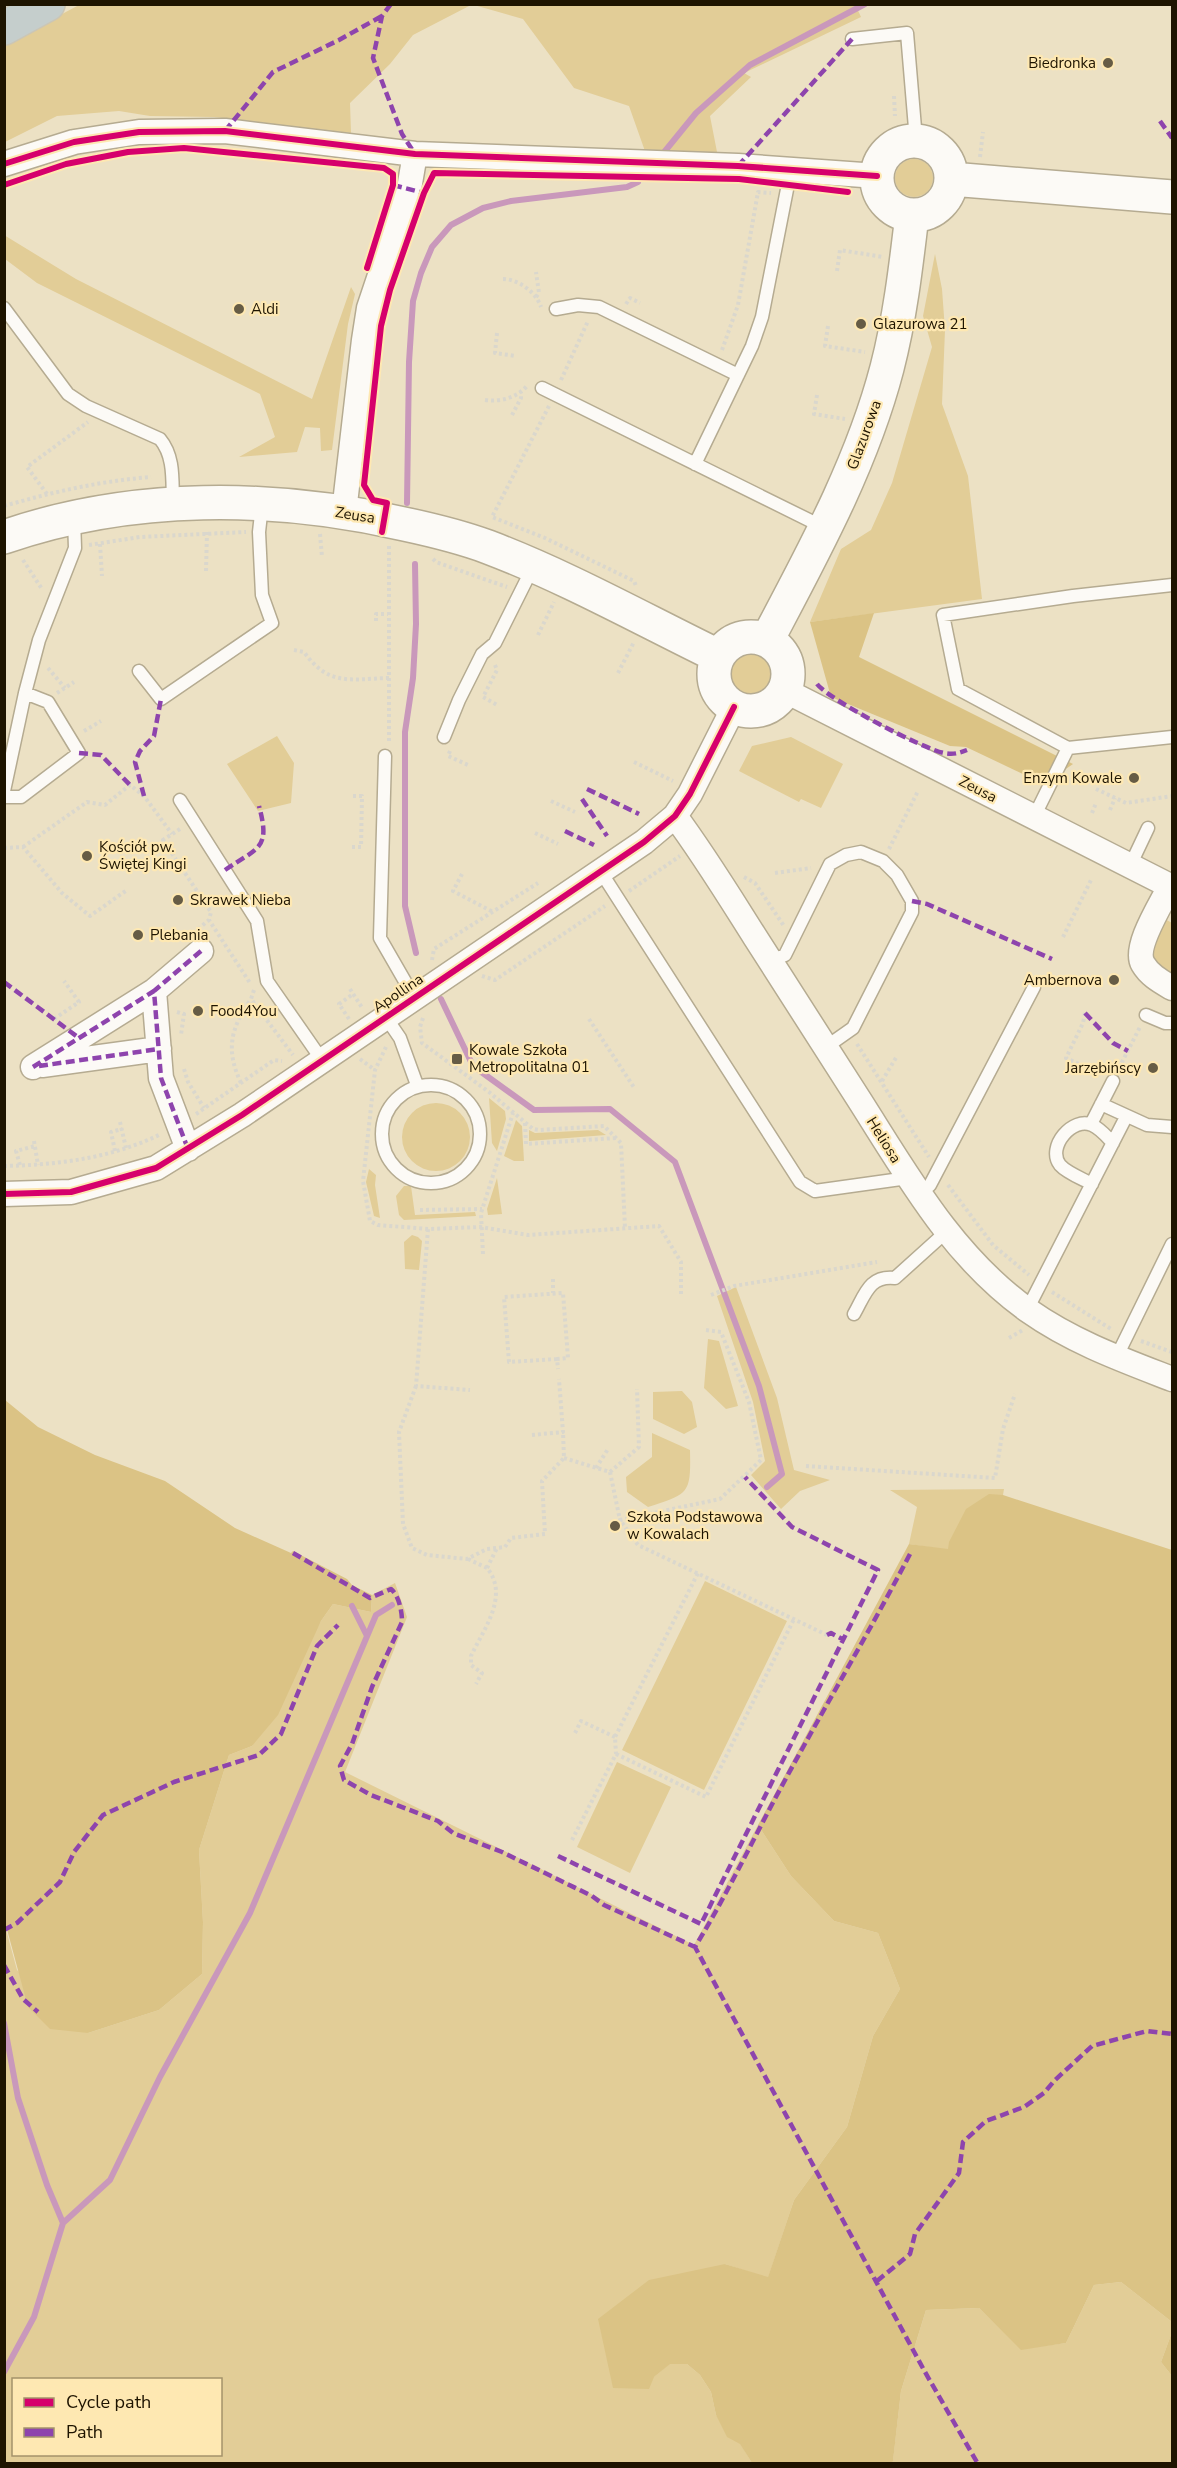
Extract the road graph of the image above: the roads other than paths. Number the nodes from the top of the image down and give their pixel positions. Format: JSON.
{"nodes":[{"id":1,"x":48,"y":4,"type":"edge"},
{"id":2,"x":4,"y":28,"type":"edge"},
{"id":3,"x":852,"y":39,"type":"dead end"},
{"id":4,"x":916,"y":140,"type":"junction"},
{"id":5,"x":415,"y":154,"type":"junction"},
{"id":6,"x":4,"y":164,"type":"edge"},
{"id":7,"x":965,"y":173,"type":"junction"},
{"id":8,"x":782,"y":176,"type":"junction"},
{"id":9,"x":877,"y":176,"type":"junction"},
{"id":10,"x":1173,"y":196,"type":"edge"},
{"id":11,"x":912,"y":215,"type":"junction"},
{"id":12,"x":4,"y":308,"type":"edge"},
{"id":13,"x":556,"y":309,"type":"dead end"},
{"id":14,"x":738,"y":375,"type":"junction"},
{"id":15,"x":542,"y":388,"type":"dead end"},
{"id":16,"x":695,"y":464,"type":"junction"},
{"id":17,"x":262,"y":504,"type":"junction"},
{"id":18,"x":173,"y":505,"type":"junction"},
{"id":19,"x":332,"y":518,"type":"junction"},
{"id":20,"x":825,"y":528,"type":"junction"},
{"id":21,"x":81,"y":532,"type":"junction"},
{"id":22,"x":14,"y":549,"type":"edge"},
{"id":23,"x":533,"y":566,"type":"junction"},
{"id":24,"x":1173,"y":585,"type":"edge"},
{"id":25,"x":767,"y":640,"type":"junction"},
{"id":26,"x":718,"y":656,"type":"junction"},
{"id":27,"x":139,"y":671,"type":"dead end"},
{"id":28,"x":784,"y":690,"type":"junction"},
{"id":29,"x":25,"y":693,"type":"junction"},
{"id":30,"x":734,"y":707,"type":"junction"},
{"id":31,"x":444,"y":737,"type":"dead end"},
{"id":32,"x":1173,"y":737,"type":"edge"},
{"id":33,"x":1068,"y":748,"type":"junction"},
{"id":34,"x":385,"y":756,"type":"road end"},
{"id":35,"x":4,"y":792,"type":"edge"},
{"id":36,"x":4,"y":796,"type":"edge"},
{"id":37,"x":180,"y":800,"type":"dead end"},
{"id":38,"x":675,"y":816,"type":"junction"},
{"id":39,"x":1034,"y":817,"type":"junction"},
{"id":40,"x":1148,"y":828,"type":"dead end"},
{"id":41,"x":1130,"y":866,"type":"junction"},
{"id":42,"x":601,"y":872,"type":"junction"},
{"id":43,"x":1171,"y":886,"type":"edge"},
{"id":44,"x":201,"y":951,"type":"dead end"},
{"id":45,"x":771,"y":961,"type":"junction"},
{"id":46,"x":1034,"y":987,"type":"dead end"},
{"id":47,"x":1173,"y":988,"type":"edge"},
{"id":48,"x":154,"y":990,"type":"junction"},
{"id":49,"x":416,"y":998,"type":"junction"},
{"id":50,"x":1146,"y":1015,"type":"dead end"},
{"id":51,"x":376,"y":1016,"type":"junction"},
{"id":52,"x":1173,"y":1023,"type":"edge"},
{"id":53,"x":826,"y":1047,"type":"junction"},
{"id":54,"x":159,"y":1049,"type":"junction"},
{"id":55,"x":318,"y":1055,"type":"junction"},
{"id":56,"x":1113,"y":1080,"type":"road end"},
{"id":57,"x":417,"y":1085,"type":"junction"},
{"id":58,"x":1101,"y":1104,"type":"junction"},
{"id":59,"x":1126,"y":1117,"type":"junction"},
{"id":60,"x":1091,"y":1124,"type":"junction"},
{"id":61,"x":1173,"y":1127,"type":"edge"},
{"id":62,"x":1113,"y":1143,"type":"junction"},
{"id":63,"x":188,"y":1149,"type":"junction"},
{"id":64,"x":1092,"y":1184,"type":"junction"},
{"id":65,"x":913,"y":1186,"type":"junction"},
{"id":66,"x":4,"y":1194,"type":"edge"},
{"id":67,"x":946,"y":1232,"type":"junction"},
{"id":68,"x":1173,"y":1244,"type":"edge"},
{"id":69,"x":854,"y":1314,"type":"dead end"},
{"id":70,"x":1027,"y":1319,"type":"junction"},
{"id":71,"x":1116,"y":1358,"type":"junction"},
{"id":72,"x":1173,"y":1378,"type":"edge"}],
"edges":[{"from":1,"to":2,"type":"highway"},
{"from":3,"to":4,"type":"lane"},
{"from":4,"to":7,"type":"street"},
{"from":4,"to":9,"type":"street"},
{"from":5,"to":6,"type":"street"},
{"from":5,"to":8,"type":"street"},
{"from":5,"to":19,"type":"street"},
{"from":7,"to":10,"type":"street"},
{"from":7,"to":11,"type":"street"},
{"from":8,"to":9,"type":"street"},
{"from":8,"to":14,"type":"lane"},
{"from":9,"to":11,"type":"street"},
{"from":11,"to":20,"type":"street","name":"Glazurowa"},
{"from":12,"to":18,"type":"lane"},
{"from":13,"to":14,"type":"lane"},
{"from":14,"to":16,"type":"lane"},
{"from":15,"to":16,"type":"lane"},
{"from":16,"to":20,"type":"lane"},
{"from":17,"to":18,"type":"street","name":"Zeusa"},
{"from":17,"to":19,"type":"street","name":"Zeusa"},
{"from":17,"to":27,"type":"lane"},
{"from":18,"to":21,"type":"street","name":"Zeusa"},
{"from":19,"to":23,"type":"street","name":"Zeusa"},
{"from":20,"to":25,"type":"street","name":"Glazurowa"},
{"from":21,"to":22,"type":"street","name":"Zeusa"},
{"from":21,"to":29,"type":"lane"},
{"from":23,"to":26,"type":"street","name":"Zeusa"},
{"from":23,"to":31,"type":"lane"},
{"from":24,"to":33,"type":"lane"},
{"from":25,"to":26,"type":"street"},
{"from":25,"to":28,"type":"street"},
{"from":26,"to":30,"type":"street"},
{"from":28,"to":30,"type":"street"},
{"from":28,"to":39,"type":"street","name":"Zeusa"},
{"from":29,"to":35,"type":"lane"},
{"from":29,"to":36,"type":"lane"},
{"from":30,"to":38,"type":"street","name":"Apollina"},
{"from":32,"to":33,"type":"lane"},
{"from":33,"to":39,"type":"lane"},
{"from":34,"to":49,"type":"lane"},
{"from":37,"to":55,"type":"lane"},
{"from":38,"to":42,"type":"street","name":"Apollina"},
{"from":38,"to":45,"type":"street","name":"Heliosa"},
{"from":39,"to":41,"type":"street","name":"Zeusa"},
{"from":40,"to":41,"type":"lane"},
{"from":41,"to":43,"type":"street","name":"Zeusa"},
{"from":42,"to":49,"type":"street","name":"Apollina"},
{"from":42,"to":65,"type":"lane"},
{"from":43,"to":47,"type":"street"},
{"from":44,"to":48,"type":"street"},
{"from":45,"to":53,"type":"street","name":"Heliosa"},
{"from":45,"to":53,"type":"lane"},
{"from":46,"to":65,"type":"lane"},
{"from":48,"to":54,"type":"street"},
{"from":48,"to":54,"type":"street"},
{"from":49,"to":51,"type":"street","name":"Apollina"},
{"from":50,"to":52,"type":"lane"},
{"from":51,"to":55,"type":"street","name":"Apollina"},
{"from":51,"to":57,"type":"lane"},
{"from":53,"to":65,"type":"street","name":"Heliosa"},
{"from":54,"to":63,"type":"street"},
{"from":55,"to":63,"type":"street","name":"Apollina"},
{"from":56,"to":58,"type":"lane"},
{"from":57,"to":57,"type":"lane"},
{"from":58,"to":59,"type":"lane"},
{"from":58,"to":60,"type":"lane"},
{"from":59,"to":61,"type":"lane"},
{"from":59,"to":62,"type":"lane"},
{"from":60,"to":62,"type":"lane"},
{"from":60,"to":64,"type":"lane"},
{"from":62,"to":64,"type":"lane"},
{"from":63,"to":66,"type":"street","name":"Apollina"},
{"from":64,"to":70,"type":"lane"},
{"from":65,"to":67,"type":"street","name":"Heliosa"},
{"from":67,"to":69,"type":"lane"},
{"from":67,"to":70,"type":"street","name":"Heliosa"},
{"from":68,"to":71,"type":"lane"},
{"from":70,"to":71,"type":"street","name":"Heliosa"},
{"from":71,"to":72,"type":"street","name":"Heliosa"}]}
